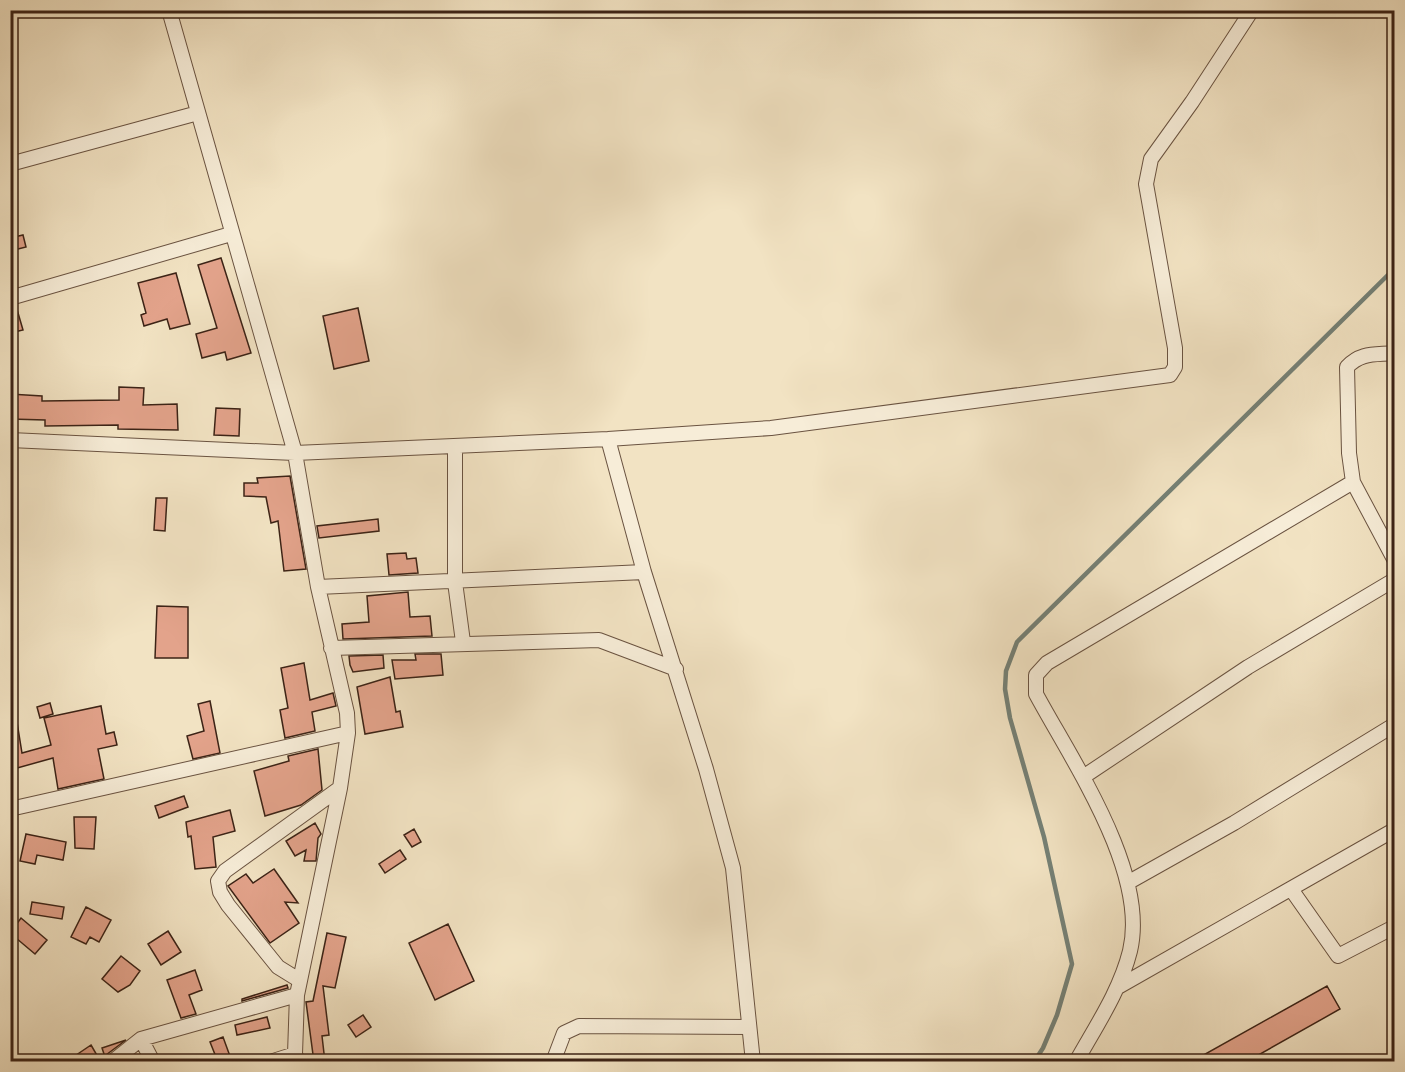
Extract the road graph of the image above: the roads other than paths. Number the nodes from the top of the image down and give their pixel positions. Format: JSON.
{"nodes":[{"id":1,"x":169,"y":10,"type":"edge"},
{"id":2,"x":1252,"y":10,"type":"edge"},
{"id":3,"x":198,"y":113,"type":"junction"},
{"id":4,"x":10,"y":164,"type":"edge"},
{"id":5,"x":231,"y":234,"type":"junction"},
{"id":6,"x":10,"y":298,"type":"edge"},
{"id":7,"x":1395,"y":353,"type":"edge"},
{"id":8,"x":608,"y":438,"type":"junction"},
{"id":9,"x":10,"y":440,"type":"edge"},
{"id":10,"x":455,"y":447,"type":"junction"},
{"id":11,"x":295,"y":453,"type":"junction"},
{"id":12,"x":1353,"y":482,"type":"junction"},
{"id":13,"x":1395,"y":559,"type":"edge"},
{"id":14,"x":644,"y":572,"type":"junction"},
{"id":15,"x":1395,"y":580,"type":"edge"},
{"id":16,"x":455,"y":582,"type":"junction"},
{"id":17,"x":318,"y":587,"type":"junction"},
{"id":18,"x":463,"y":642,"type":"junction"},
{"id":19,"x":331,"y":648,"type":"junction"},
{"id":20,"x":675,"y":669,"type":"junction"},
{"id":21,"x":1395,"y":724,"type":"edge"},
{"id":22,"x":348,"y":733,"type":"junction"},
{"id":23,"x":1083,"y":777,"type":"junction"},
{"id":24,"x":340,"y":788,"type":"junction"},
{"id":25,"x":10,"y":809,"type":"edge"},
{"id":26,"x":1395,"y":830,"type":"edge"},
{"id":27,"x":1128,"y":882,"type":"junction"},
{"id":28,"x":1291,"y":889,"type":"junction"},
{"id":29,"x":1395,"y":927,"type":"edge"},
{"id":30,"x":299,"y":980,"type":"junction"},
{"id":31,"x":1118,"y":987,"type":"junction"},
{"id":32,"x":297,"y":994,"type":"junction"},
{"id":33,"x":749,"y":1027,"type":"junction"},
{"id":34,"x":141,"y":1039,"type":"junction"},
{"id":35,"x":296,"y":1058,"type":"edge"},
{"id":36,"x":112,"y":1062,"type":"edge"},
{"id":37,"x":153,"y":1062,"type":"edge"},
{"id":38,"x":270,"y":1062,"type":"edge"},
{"id":39,"x":553,"y":1062,"type":"edge"},
{"id":40,"x":753,"y":1062,"type":"edge"},
{"id":41,"x":1076,"y":1062,"type":"edge"}],
"edges":[{"from":1,"to":3,"type":"street"},
{"from":2,"to":8,"type":"street"},
{"from":3,"to":4,"type":"street"},
{"from":3,"to":5,"type":"street"},
{"from":5,"to":6,"type":"street"},
{"from":5,"to":11,"type":"street"},
{"from":7,"to":12,"type":"street"},
{"from":8,"to":10,"type":"street"},
{"from":8,"to":14,"type":"street"},
{"from":9,"to":11,"type":"street"},
{"from":10,"to":11,"type":"street"},
{"from":10,"to":16,"type":"street"},
{"from":11,"to":17,"type":"street"},
{"from":12,"to":13,"type":"street"},
{"from":12,"to":23,"type":"street"},
{"from":14,"to":16,"type":"street"},
{"from":14,"to":20,"type":"street"},
{"from":15,"to":23,"type":"street"},
{"from":16,"to":17,"type":"street"},
{"from":16,"to":18,"type":"street"},
{"from":17,"to":19,"type":"street"},
{"from":18,"to":19,"type":"street"},
{"from":18,"to":20,"type":"street"},
{"from":19,"to":22,"type":"street"},
{"from":20,"to":33,"type":"street"},
{"from":21,"to":27,"type":"street"},
{"from":22,"to":24,"type":"street"},
{"from":22,"to":25,"type":"street"},
{"from":23,"to":27,"type":"street"},
{"from":24,"to":30,"type":"street"},
{"from":24,"to":30,"type":"street"},
{"from":26,"to":28,"type":"street"},
{"from":27,"to":31,"type":"street"},
{"from":28,"to":29,"type":"street"},
{"from":28,"to":31,"type":"street"},
{"from":30,"to":32,"type":"street"},
{"from":31,"to":41,"type":"street"},
{"from":32,"to":34,"type":"street"},
{"from":32,"to":35,"type":"street"},
{"from":33,"to":39,"type":"street"},
{"from":33,"to":40,"type":"street"},
{"from":34,"to":36,"type":"street"},
{"from":34,"to":37,"type":"street"},
{"from":35,"to":38,"type":"street"}]}
